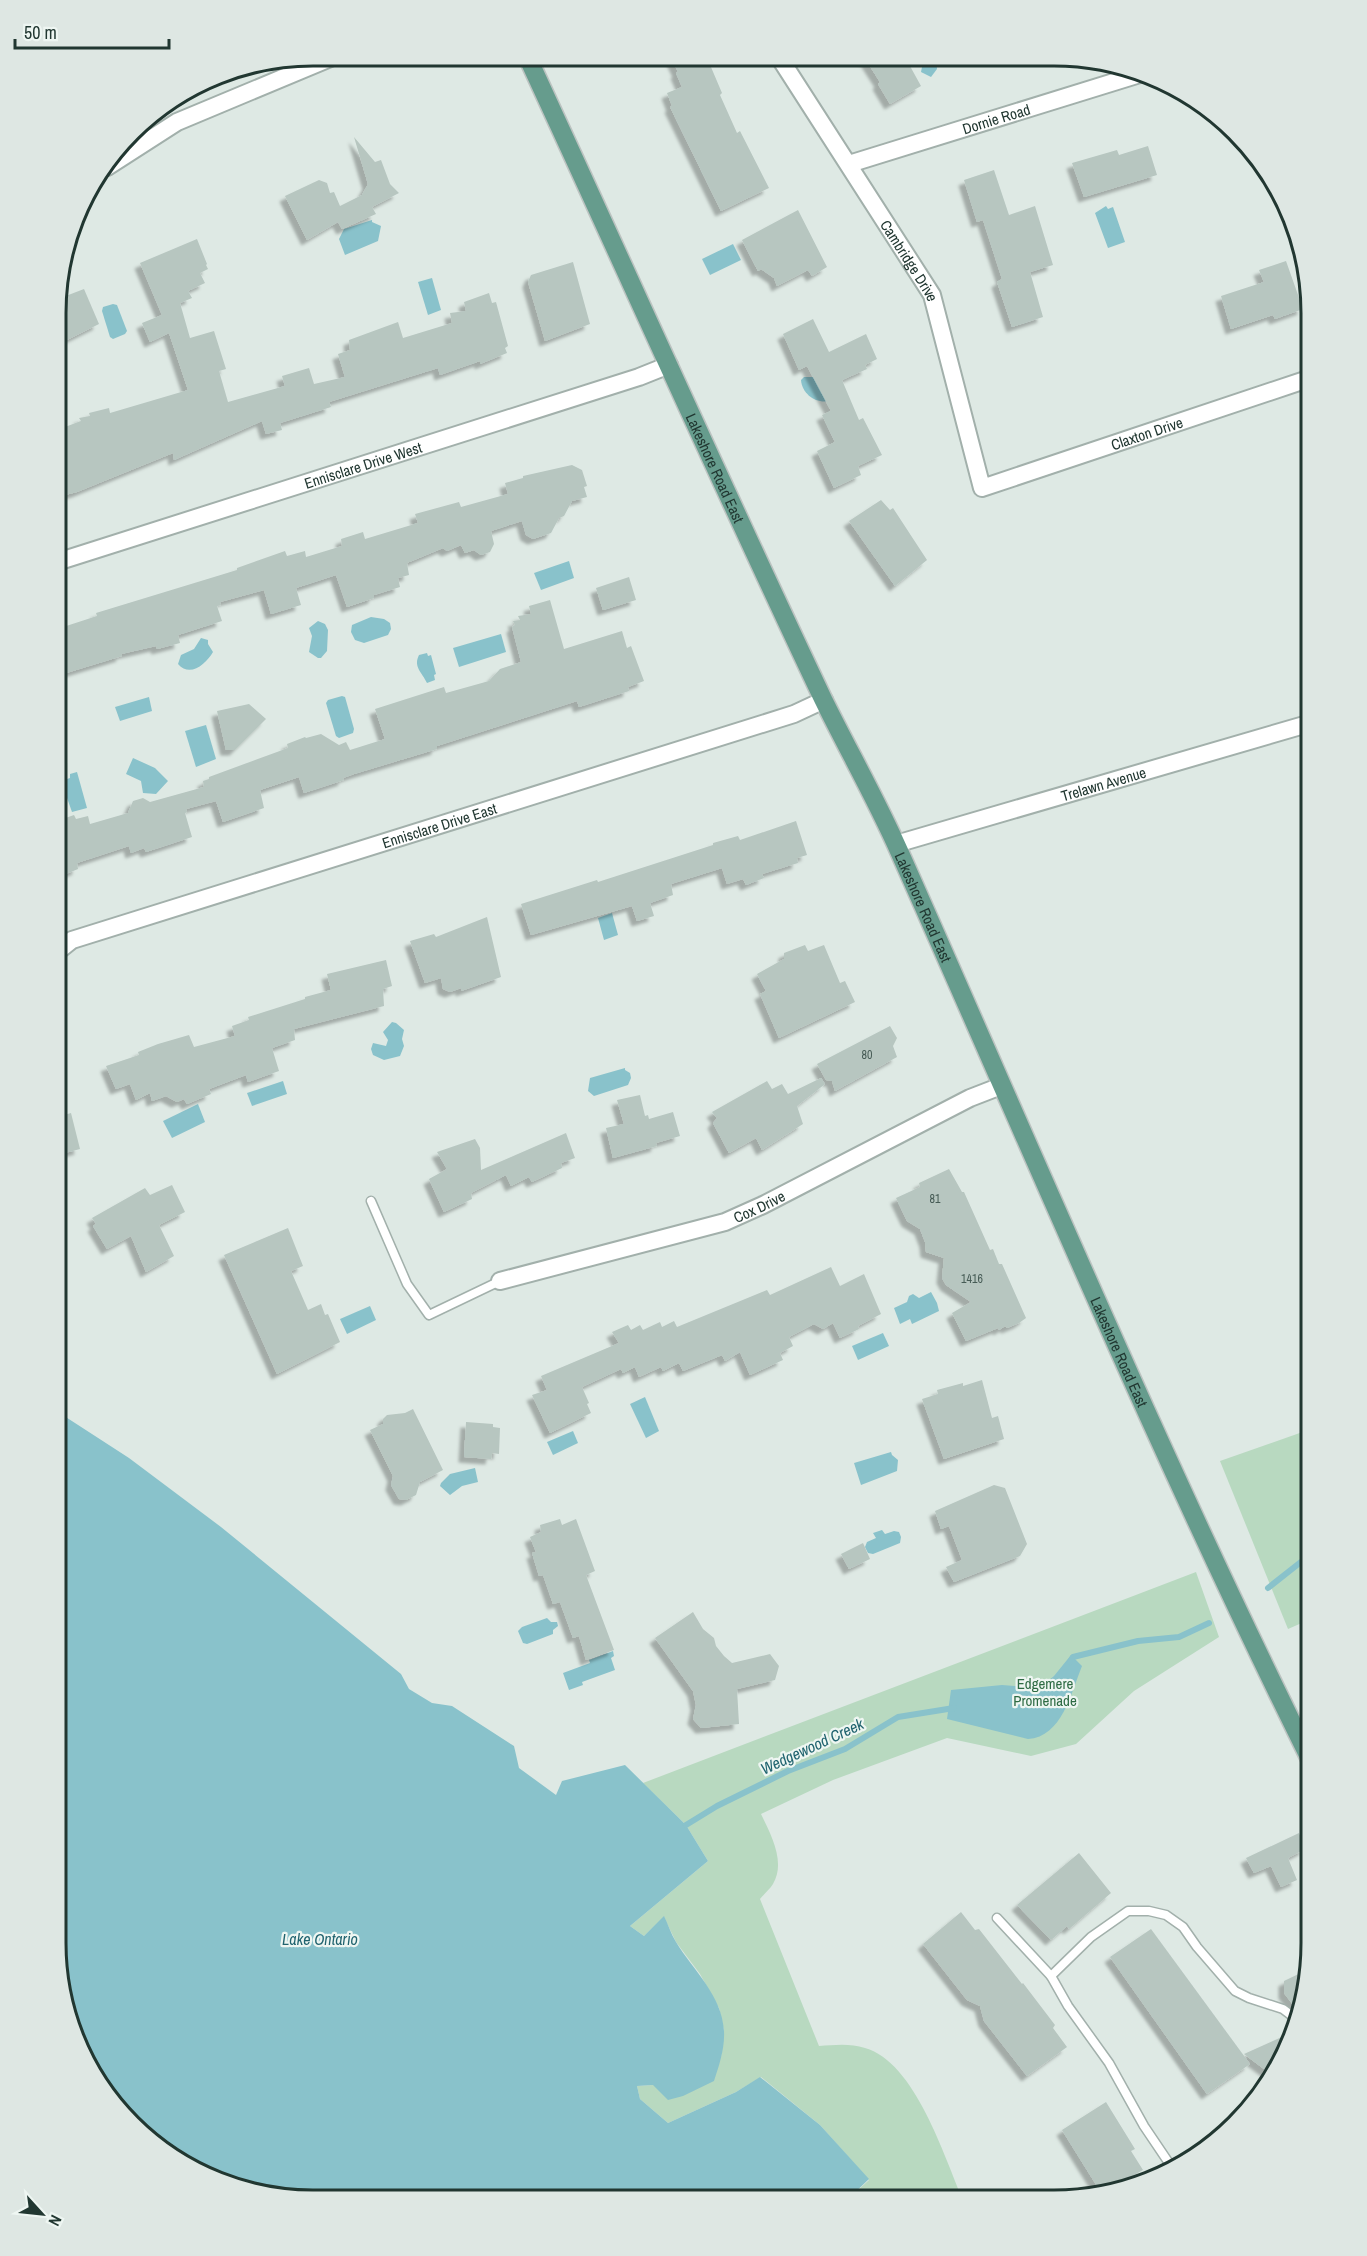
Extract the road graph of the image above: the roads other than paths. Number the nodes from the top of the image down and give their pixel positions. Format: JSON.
{"nodes":[{"id":1,"x":311,"y":66,"type":"edge"},
{"id":2,"x":532,"y":66,"type":"edge"},
{"id":3,"x":785,"y":66,"type":"edge"},
{"id":4,"x":1128,"y":77,"type":"edge"},
{"id":5,"x":122,"y":157,"type":"edge"},
{"id":6,"x":849,"y":164,"type":"junction"},
{"id":7,"x":669,"y":365,"type":"junction"},
{"id":8,"x":1301,"y":381,"type":"edge"},
{"id":9,"x":982,"y":488,"type":"joint"},
{"id":10,"x":66,"y":559,"type":"edge"},
{"id":11,"x":824,"y":700,"type":"junction"},
{"id":12,"x":1301,"y":726,"type":"edge"},
{"id":13,"x":896,"y":844,"type":"junction"},
{"id":14,"x":66,"y":945,"type":"edge"},
{"id":15,"x":1001,"y":1086,"type":"junction"},
{"id":16,"x":371,"y":1201,"type":"dead end"},
{"id":17,"x":500,"y":1281,"type":"joint"},
{"id":18,"x":1301,"y":1741,"type":"edge"},
{"id":19,"x":997,"y":1918,"type":"dead end"},
{"id":20,"x":1051,"y":1976,"type":"junction"},
{"id":21,"x":1290,"y":2015,"type":"edge"},
{"id":22,"x":1168,"y":2162,"type":"edge"}],
"edges":[{"from":1,"to":5,"type":"street"},
{"from":2,"to":7,"type":"main road","name":"Lakeshore Road East"},
{"from":3,"to":6,"type":"street","name":"Cambridge Drive"},
{"from":4,"to":6,"type":"street","name":"Dornie Road"},
{"from":6,"to":9,"type":"street","name":"Cambridge Drive"},
{"from":7,"to":10,"type":"street","name":"Ennisclare Drive West"},
{"from":7,"to":11,"type":"main road","name":"Lakeshore Road East"},
{"from":8,"to":9,"type":"street","name":"Claxton Drive"},
{"from":11,"to":13,"type":"main road","name":"Lakeshore Road East"},
{"from":11,"to":14,"type":"street","name":"Ennisclare Drive East"},
{"from":12,"to":13,"type":"street","name":"Trelawn Avenue"},
{"from":13,"to":15,"type":"main road","name":"Lakeshore Road East"},
{"from":15,"to":17,"type":"street","name":"Cox Drive"},
{"from":15,"to":18,"type":"main road","name":"Lakeshore Road East"},
{"from":16,"to":17,"type":"lane"},
{"from":19,"to":20,"type":"lane"},
{"from":20,"to":21,"type":"lane"},
{"from":20,"to":22,"type":"lane"}]}
